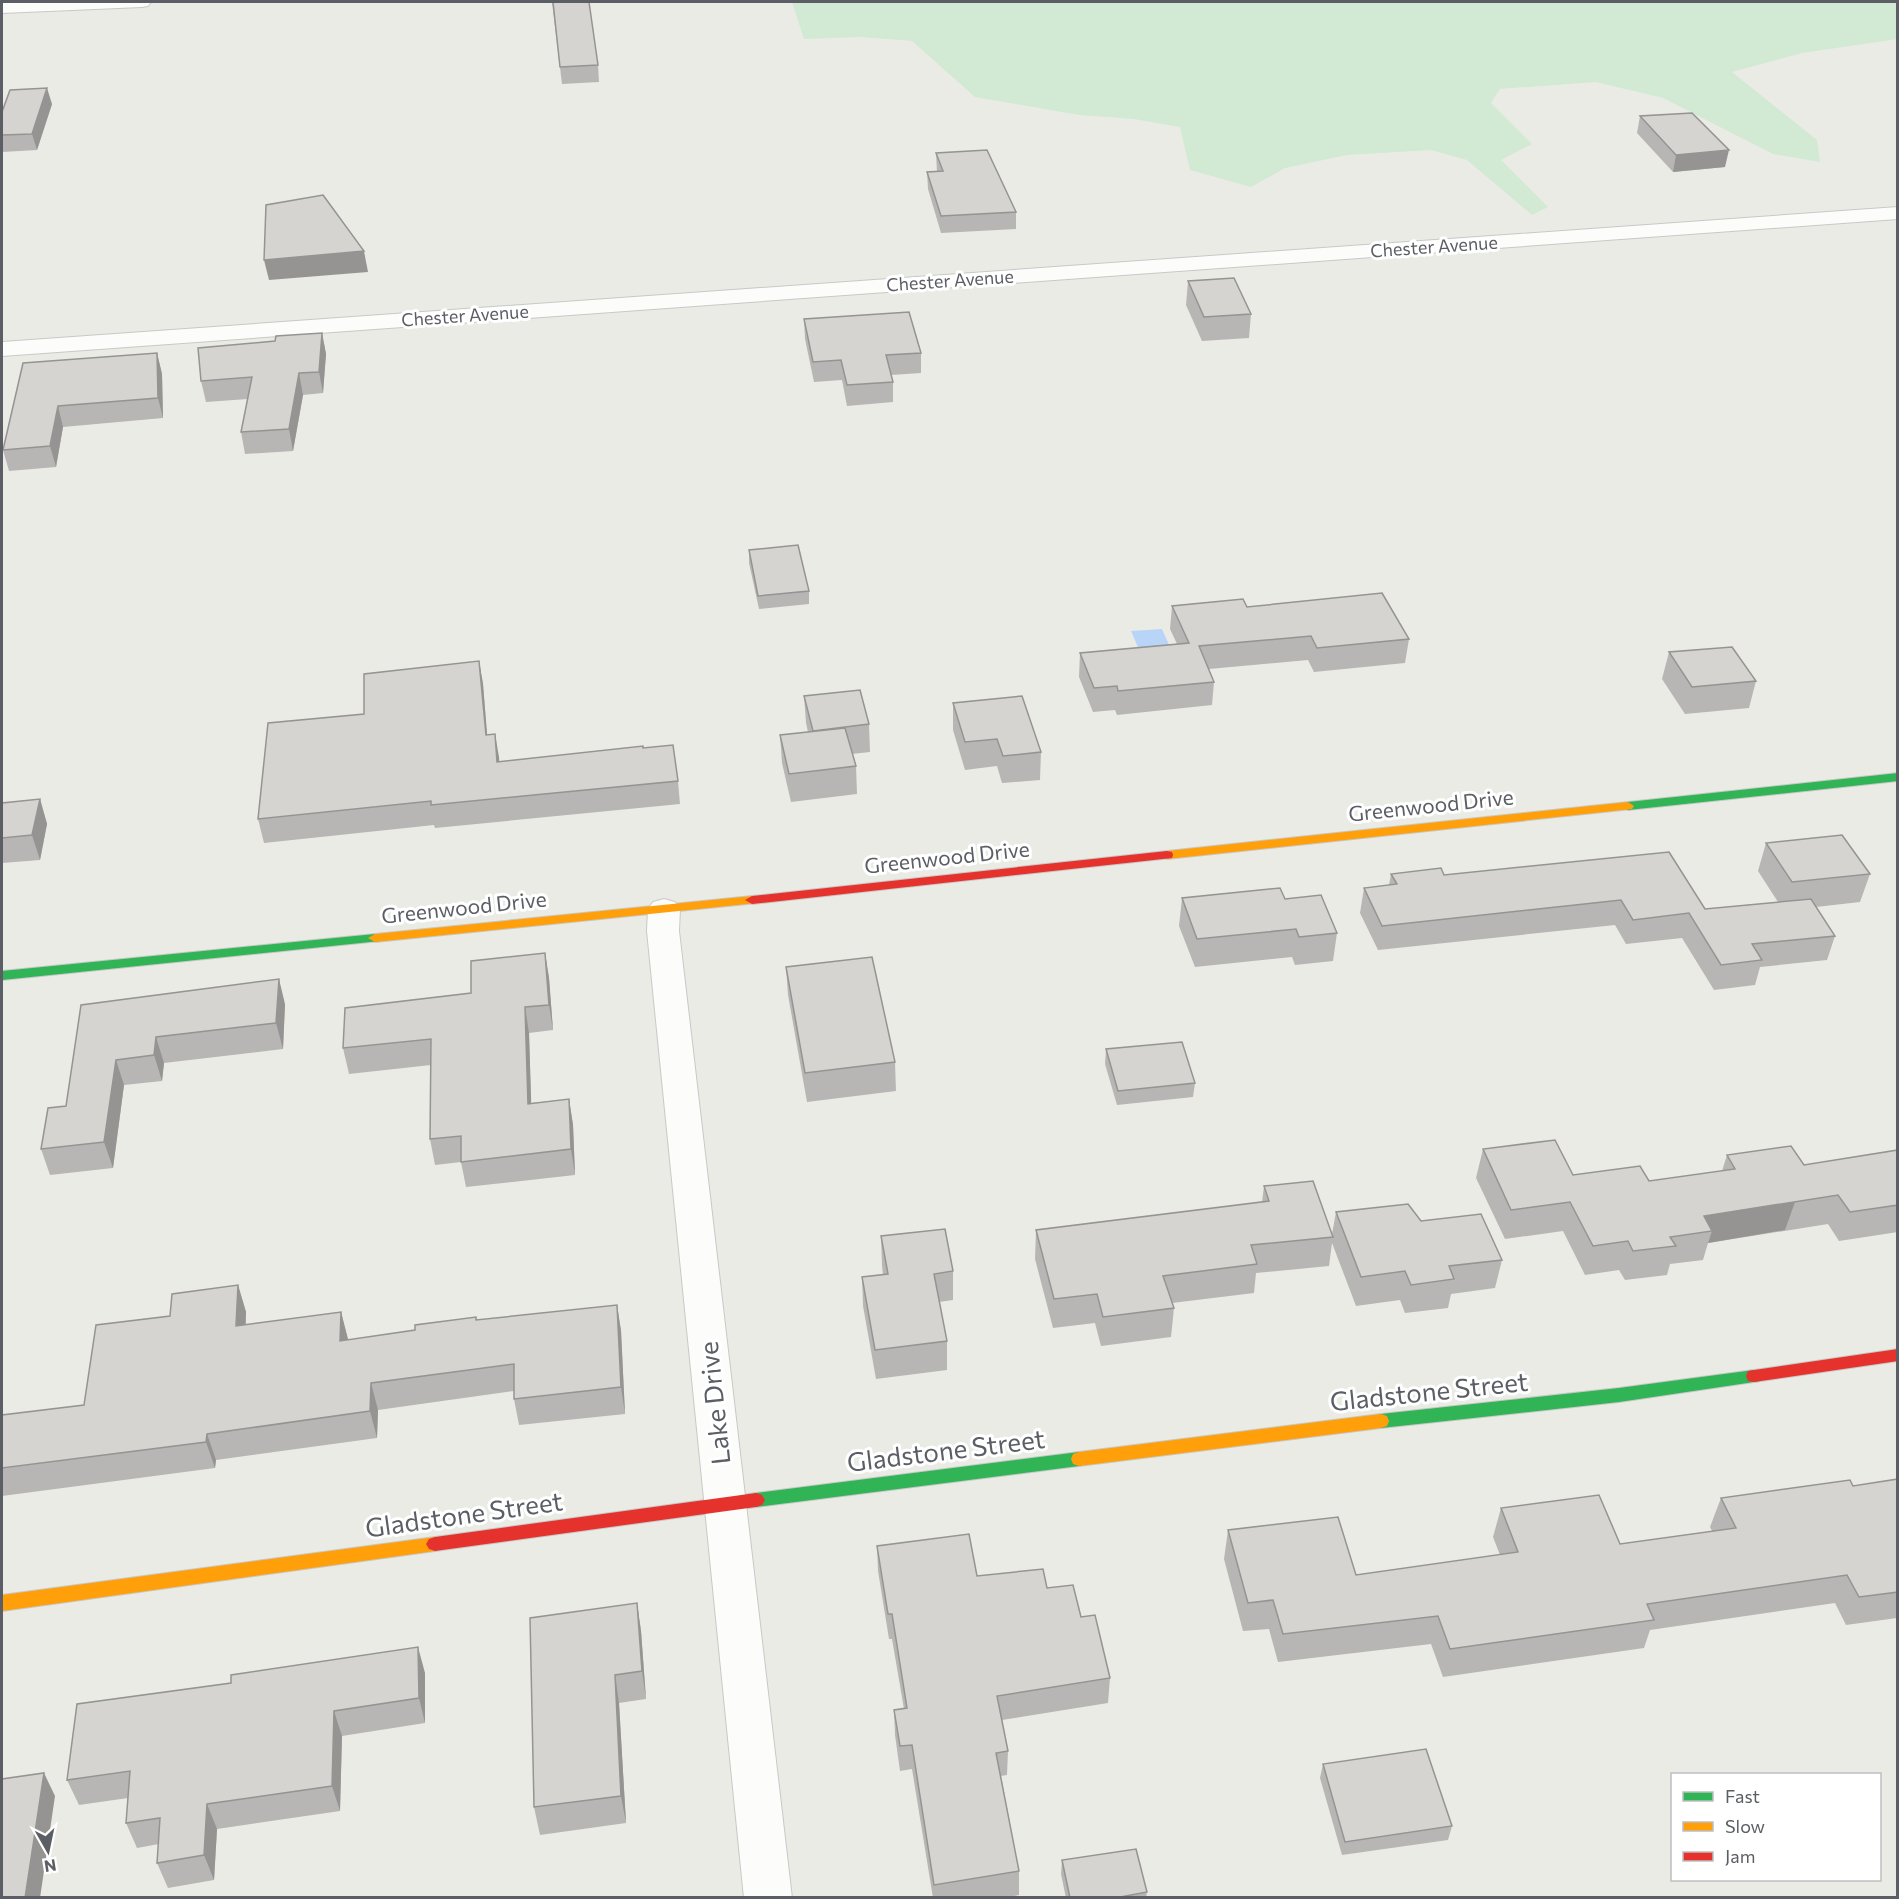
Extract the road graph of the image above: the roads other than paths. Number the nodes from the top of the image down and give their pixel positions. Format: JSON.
{"nodes":[{"id":1,"x":142,"y":2,"type":"edge"},
{"id":2,"x":2,"y":8,"type":"edge"},
{"id":3,"x":1898,"y":213,"type":"edge"},
{"id":4,"x":2,"y":349,"type":"edge"},
{"id":5,"x":1898,"y":777,"type":"edge"},
{"id":6,"x":664,"y":909,"type":"junction"},
{"id":7,"x":2,"y":976,"type":"edge"},
{"id":8,"x":1898,"y":1355,"type":"edge"},
{"id":9,"x":727,"y":1504,"type":"junction"},
{"id":10,"x":2,"y":1603,"type":"edge"},
{"id":11,"x":768,"y":1898,"type":"edge"}],
"edges":[{"from":1,"to":2,"type":"street"},
{"from":3,"to":4,"type":"street","name":"Chester Avenue"},
{"from":5,"to":6,"type":"street","name":"Greenwood Drive"},
{"from":6,"to":7,"type":"street","name":"Greenwood Drive"},
{"from":6,"to":9,"type":"street","name":"Lake Drive"},
{"from":8,"to":9,"type":"street","name":"Gladstone Street"},
{"from":9,"to":10,"type":"street","name":"Gladstone Street"},
{"from":9,"to":11,"type":"street","name":"Lake Drive"}]}
